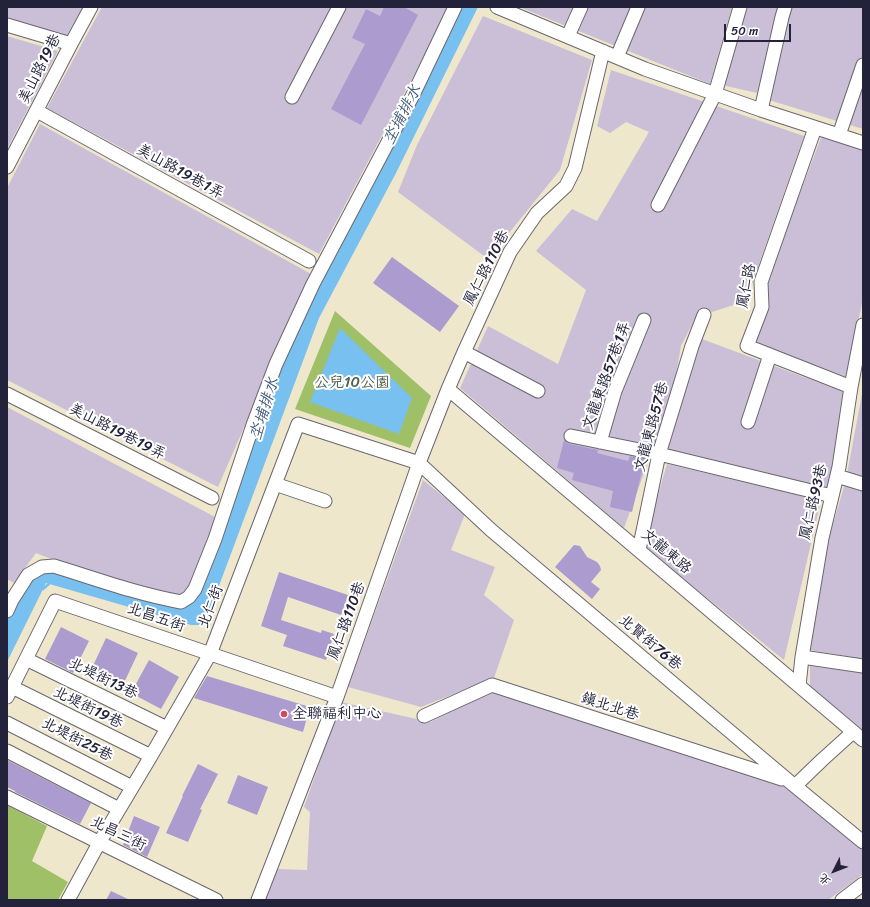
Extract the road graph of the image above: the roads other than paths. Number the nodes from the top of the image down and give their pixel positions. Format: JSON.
{"nodes":[{"id":1,"x":91,"y":7,"type":"edge"},
{"id":2,"x":339,"y":7,"type":"edge"},
{"id":3,"x":455,"y":7,"type":"edge"},
{"id":4,"x":497,"y":7,"type":"edge"},
{"id":5,"x":581,"y":7,"type":"edge"},
{"id":6,"x":638,"y":7,"type":"edge"},
{"id":7,"x":740,"y":7,"type":"edge"},
{"id":8,"x":785,"y":7,"type":"edge"},
{"id":9,"x":521,"y":12,"type":"edge"},
{"id":10,"x":7,"y":25,"type":"edge"},
{"id":11,"x":568,"y":36,"type":"junction"},
{"id":12,"x":71,"y":44,"type":"junction"},
{"id":13,"x":602,"y":51,"type":"junction"},
{"id":14,"x":617,"y":57,"type":"junction"},
{"id":15,"x":863,"y":65,"type":"edge"},
{"id":16,"x":715,"y":94,"type":"junction"},
{"id":17,"x":292,"y":98,"type":"dead end"},
{"id":18,"x":761,"y":110,"type":"junction"},
{"id":19,"x":37,"y":112,"type":"junction"},
{"id":20,"x":815,"y":128,"type":"junction"},
{"id":21,"x":839,"y":135,"type":"junction"},
{"id":22,"x":863,"y":143,"type":"edge"},
{"id":23,"x":7,"y":167,"type":"edge"},
{"id":24,"x":658,"y":206,"type":"dead end"},
{"id":25,"x":309,"y":261,"type":"dead end"},
{"id":26,"x":704,"y":315,"type":"dead end"},
{"id":27,"x":644,"y":320,"type":"dead end"},
{"id":28,"x":863,"y":325,"type":"edge"},
{"id":29,"x":464,"y":352,"type":"junction"},
{"id":30,"x":770,"y":355,"type":"junction"},
{"id":31,"x":851,"y":387,"type":"junction"},
{"id":32,"x":448,"y":389,"type":"junction"},
{"id":33,"x":538,"y":391,"type":"dead end"},
{"id":34,"x":7,"y":394,"type":"edge"},
{"id":35,"x":748,"y":422,"type":"dead end"},
{"id":36,"x":570,"y":436,"type":"dead end"},
{"id":37,"x":600,"y":442,"type":"junction"},
{"id":38,"x":659,"y":454,"type":"junction"},
{"id":39,"x":420,"y":463,"type":"junction"},
{"id":40,"x":837,"y":476,"type":"junction"},
{"id":41,"x":275,"y":484,"type":"junction"},
{"id":42,"x":863,"y":484,"type":"edge"},
{"id":43,"x":832,"y":496,"type":"junction"},
{"id":44,"x":212,"y":498,"type":"dead end"},
{"id":45,"x":325,"y":501,"type":"dead end"},
{"id":46,"x":639,"y":550,"type":"junction"},
{"id":47,"x":7,"y":611,"type":"edge"},
{"id":48,"x":210,"y":654,"type":"junction"},
{"id":49,"x":802,"y":657,"type":"junction"},
{"id":50,"x":26,"y":659,"type":"junction"},
{"id":51,"x":863,"y":666,"type":"edge"},
{"id":52,"x":800,"y":686,"type":"junction"},
{"id":53,"x":9,"y":692,"type":"edge"},
{"id":54,"x":337,"y":697,"type":"junction"},
{"id":55,"x":424,"y":716,"type":"dead end"},
{"id":56,"x":7,"y":723,"type":"edge"},
{"id":57,"x":167,"y":728,"type":"junction"},
{"id":58,"x":858,"y":736,"type":"edge"},
{"id":59,"x":7,"y":750,"type":"edge"},
{"id":60,"x":151,"y":756,"type":"junction"},
{"id":61,"x":792,"y":784,"type":"junction"},
{"id":62,"x":132,"y":787,"type":"junction"},
{"id":63,"x":7,"y":797,"type":"edge"},
{"id":64,"x":119,"y":809,"type":"junction"},
{"id":65,"x":99,"y":842,"type":"junction"},
{"id":66,"x":863,"y":842,"type":"edge"},
{"id":67,"x":863,"y":884,"type":"edge"},
{"id":68,"x":68,"y":900,"type":"edge"},
{"id":69,"x":216,"y":900,"type":"edge"},
{"id":70,"x":258,"y":900,"type":"edge"},
{"id":71,"x":842,"y":900,"type":"edge"}],
"edges":[{"from":1,"to":12,"type":"street","name":"美山路19巷"},
{"from":2,"to":17,"type":"street"},
{"from":3,"to":47,"type":"street"},
{"from":4,"to":9,"type":"street"},
{"from":5,"to":11,"type":"street"},
{"from":6,"to":14,"type":"street"},
{"from":7,"to":16,"type":"street"},
{"from":8,"to":18,"type":"street"},
{"from":9,"to":11,"type":"street"},
{"from":10,"to":12,"type":"street"},
{"from":11,"to":13,"type":"street"},
{"from":12,"to":19,"type":"street","name":"美山路19巷"},
{"from":13,"to":14,"type":"street"},
{"from":13,"to":29,"type":"street","name":"鳳仁路110巷"},
{"from":14,"to":16,"type":"street"},
{"from":15,"to":21,"type":"street"},
{"from":16,"to":18,"type":"street"},
{"from":16,"to":24,"type":"street"},
{"from":18,"to":20,"type":"street"},
{"from":19,"to":23,"type":"street","name":"美山路19巷"},
{"from":19,"to":25,"type":"street","name":"美山路19巷1弄"},
{"from":20,"to":21,"type":"street"},
{"from":20,"to":30,"type":"street","name":"鳳仁路"},
{"from":21,"to":22,"type":"street"},
{"from":26,"to":38,"type":"street","name":"文龍東路57巷"},
{"from":27,"to":37,"type":"street","name":"文龍東路57巷1弄"},
{"from":28,"to":31,"type":"street","name":"鳳仁路93巷"},
{"from":29,"to":32,"type":"street","name":"鳳仁路110巷"},
{"from":29,"to":33,"type":"street"},
{"from":30,"to":31,"type":"street","name":"鳳仁路"},
{"from":30,"to":35,"type":"street"},
{"from":31,"to":40,"type":"street","name":"鳳仁路93巷"},
{"from":32,"to":39,"type":"street","name":"鳳仁路110巷"},
{"from":32,"to":46,"type":"street","name":"文龍東路"},
{"from":34,"to":44,"type":"street","name":"美山路19巷19弄"},
{"from":36,"to":37,"type":"street"},
{"from":37,"to":38,"type":"street"},
{"from":38,"to":43,"type":"street"},
{"from":38,"to":46,"type":"street","name":"文龍東路57巷"},
{"from":39,"to":41,"type":"street","name":"北仁街"},
{"from":39,"to":54,"type":"street","name":"鳳仁路110巷"},
{"from":39,"to":61,"type":"street","name":"北賢街76巷"},
{"from":40,"to":42,"type":"street"},
{"from":40,"to":43,"type":"street","name":"鳳仁路93巷"},
{"from":41,"to":45,"type":"street"},
{"from":41,"to":48,"type":"street","name":"北仁街"},
{"from":43,"to":49,"type":"street","name":"鳳仁路93巷"},
{"from":46,"to":52,"type":"street","name":"文龍東路"},
{"from":48,"to":50,"type":"street","name":"北昌五街"},
{"from":48,"to":54,"type":"street","name":"北昌五街"},
{"from":48,"to":57,"type":"street","name":"北仁街"},
{"from":49,"to":51,"type":"street"},
{"from":49,"to":52,"type":"street","name":"鳳仁路93巷"},
{"from":50,"to":53,"type":"street"},
{"from":50,"to":57,"type":"street","name":"北堤街13巷"},
{"from":52,"to":58,"type":"street","name":"文龍東路"},
{"from":53,"to":60,"type":"street","name":"北堤街19巷"},
{"from":54,"to":70,"type":"street","name":"鳳仁路110巷"},
{"from":55,"to":61,"type":"street","name":"鎮北北巷"},
{"from":56,"to":62,"type":"street","name":"北堤街25巷"},
{"from":57,"to":60,"type":"street","name":"北仁街"},
{"from":58,"to":61,"type":"street"},
{"from":59,"to":64,"type":"street"},
{"from":60,"to":62,"type":"street","name":"北仁街"},
{"from":61,"to":66,"type":"street","name":"北賢街76巷"},
{"from":62,"to":64,"type":"street","name":"北仁街"},
{"from":63,"to":65,"type":"street","name":"北昌三街"},
{"from":64,"to":65,"type":"street","name":"北仁街"},
{"from":65,"to":68,"type":"street","name":"北仁街"},
{"from":65,"to":69,"type":"street","name":"北昌三街"},
{"from":67,"to":71,"type":"street"}]}
